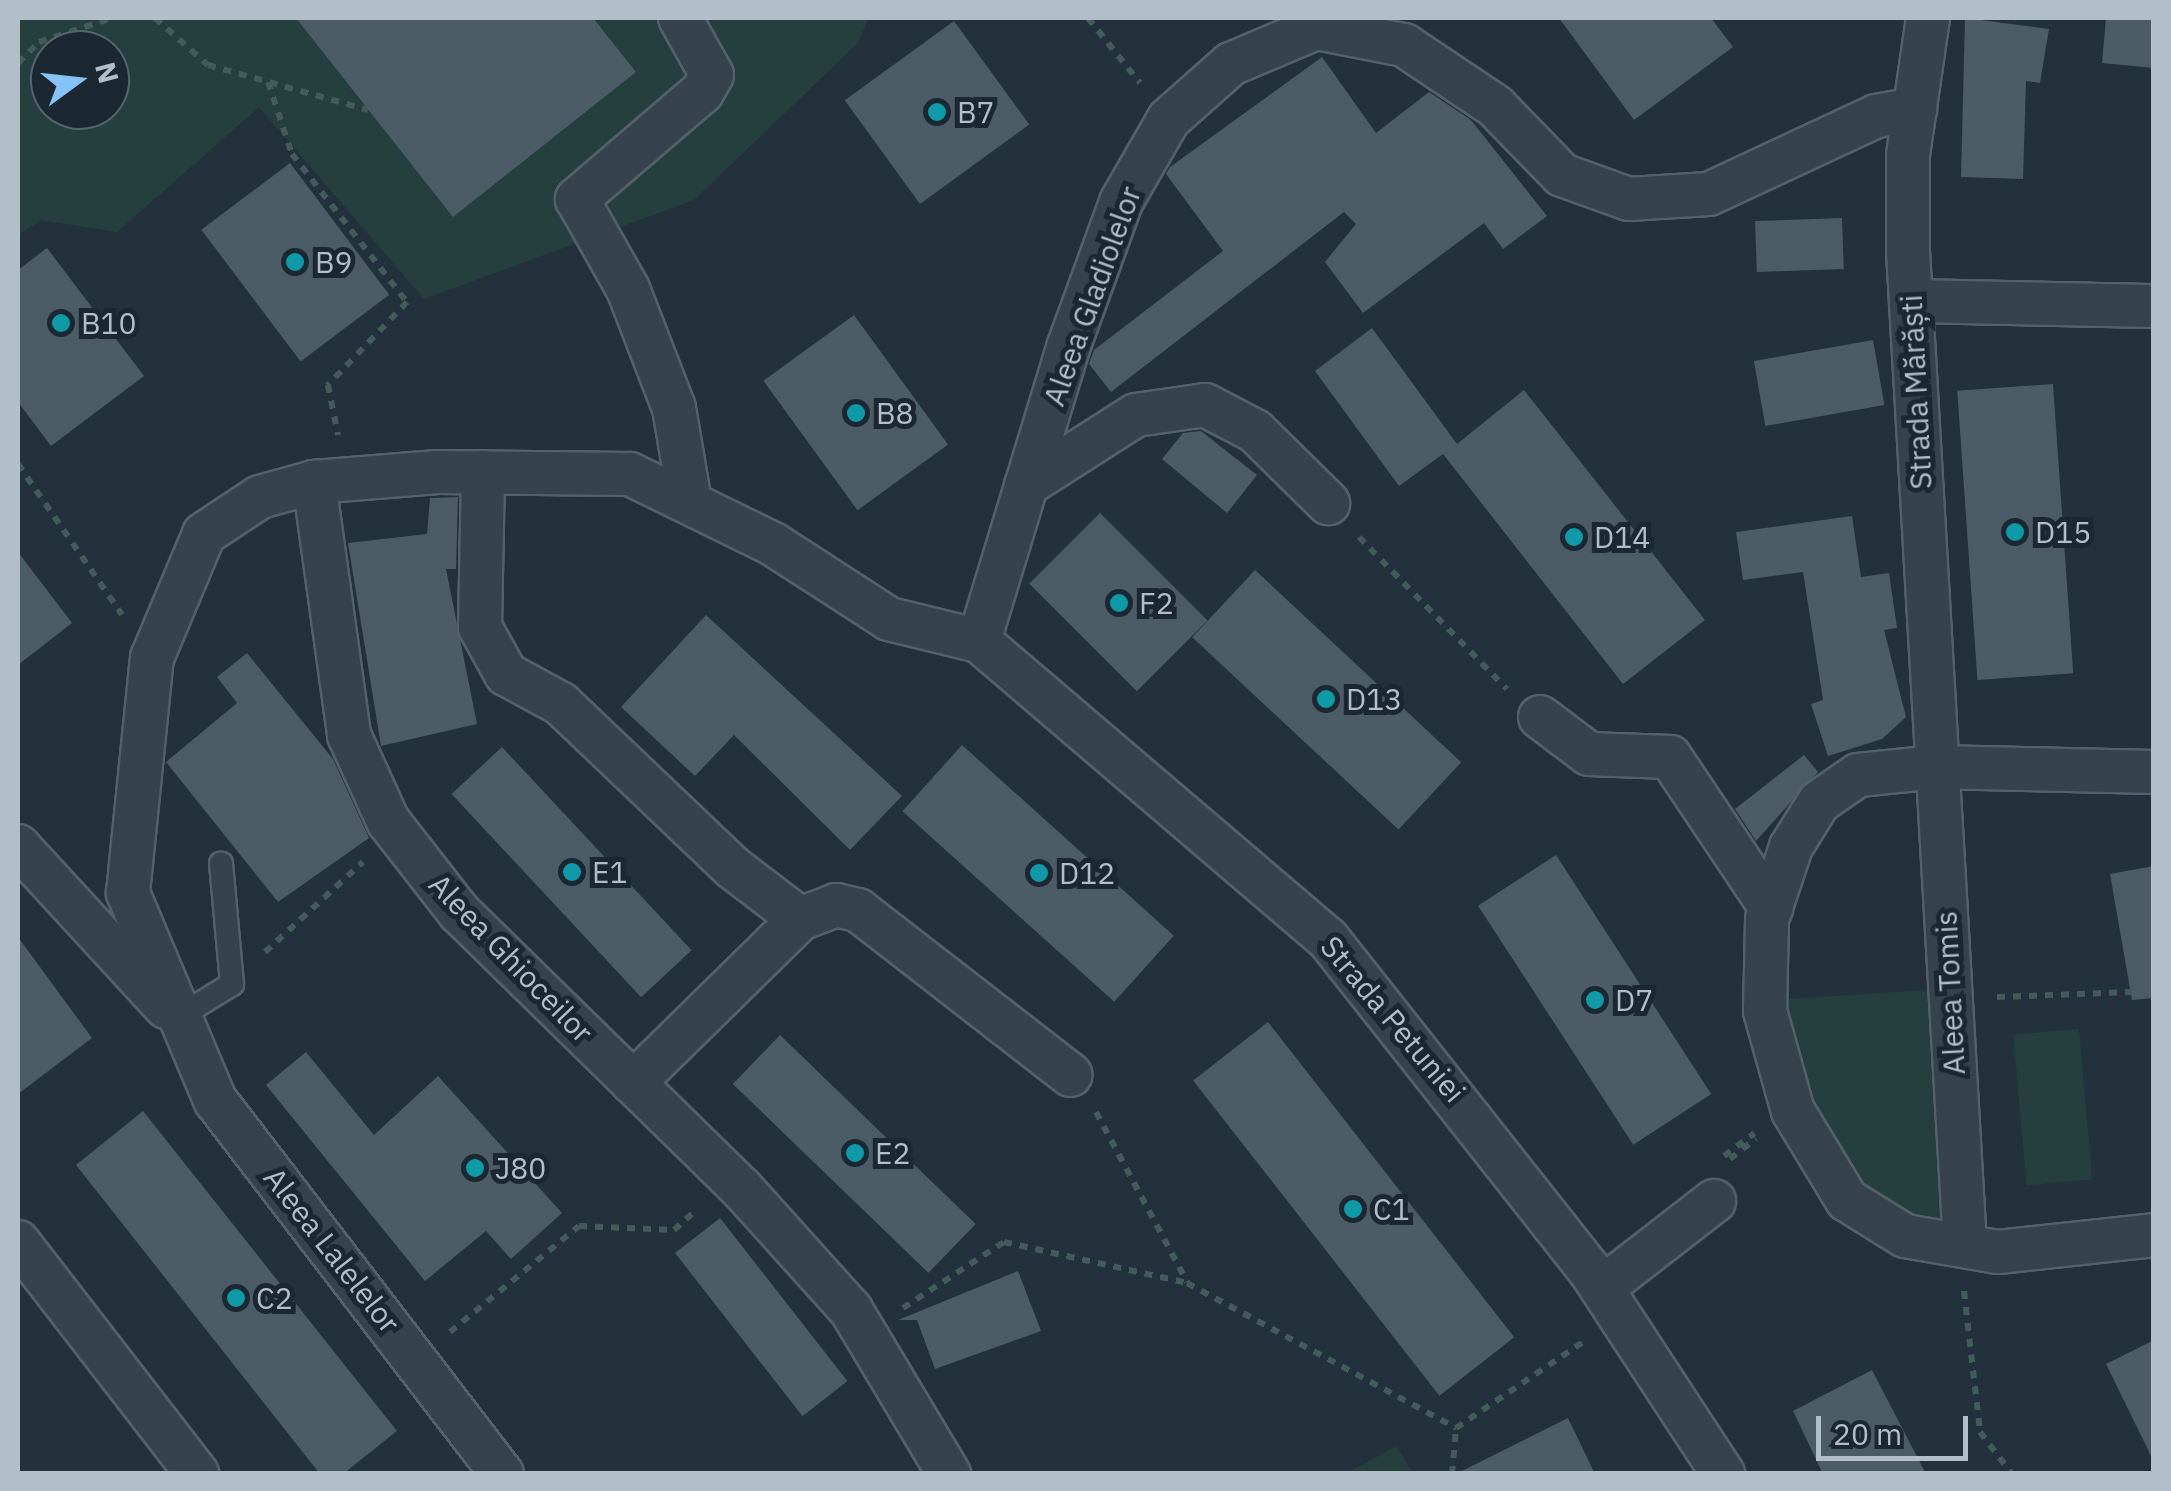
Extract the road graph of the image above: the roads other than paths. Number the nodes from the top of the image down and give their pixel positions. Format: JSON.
{"nodes":[{"id":1,"x":680,"y":18,"type":"edge"},
{"id":2,"x":1928,"y":18,"type":"edge"},
{"id":3,"x":1914,"y":109,"type":"junction"},
{"id":4,"x":1911,"y":301,"type":"junction"},
{"id":5,"x":2154,"y":306,"type":"edge"},
{"id":6,"x":483,"y":472,"type":"junction"},
{"id":7,"x":330,"y":481,"type":"junction"},
{"id":8,"x":1026,"y":485,"type":"junction"},
{"id":9,"x":1328,"y":503,"type":"road end"},
{"id":10,"x":690,"y":504,"type":"junction"},
{"id":11,"x":980,"y":640,"type":"junction"},
{"id":12,"x":1540,"y":718,"type":"road end"},
{"id":13,"x":1937,"y":767,"type":"junction"},
{"id":14,"x":2154,"y":772,"type":"edge"},
{"id":15,"x":18,"y":846,"type":"edge"},
{"id":16,"x":221,"y":864,"type":"dead end"},
{"id":17,"x":1772,"y":908,"type":"junction"},
{"id":18,"x":800,"y":918,"type":"junction"},
{"id":19,"x":177,"y":1018,"type":"junction"},
{"id":20,"x":1071,"y":1075,"type":"road end"},
{"id":21,"x":634,"y":1083,"type":"junction"},
{"id":22,"x":1714,"y":1201,"type":"dead end"},
{"id":23,"x":2154,"y":1235,"type":"edge"},
{"id":24,"x":18,"y":1242,"type":"edge"},
{"id":25,"x":1965,"y":1245,"type":"junction"},
{"id":26,"x":1611,"y":1302,"type":"junction"},
{"id":27,"x":197,"y":1474,"type":"edge"},
{"id":28,"x":502,"y":1474,"type":"edge"},
{"id":29,"x":949,"y":1474,"type":"edge"},
{"id":30,"x":1723,"y":1474,"type":"edge"}],
"edges":[{"from":1,"to":10,"type":"street"},
{"from":2,"to":3,"type":"street","name":"Strada Mărăști"},
{"from":3,"to":4,"type":"street","name":"Strada Mărăști"},
{"from":3,"to":8,"type":"street","name":"Aleea Gladiolelor"},
{"from":4,"to":5,"type":"street"},
{"from":4,"to":13,"type":"street","name":"Strada Mărăști"},
{"from":6,"to":7,"type":"street"},
{"from":6,"to":10,"type":"street"},
{"from":6,"to":18,"type":"street"},
{"from":7,"to":19,"type":"street"},
{"from":7,"to":21,"type":"street","name":"Aleea Ghioceilor"},
{"from":8,"to":9,"type":"street","name":"Aleea Gladiolelor"},
{"from":8,"to":11,"type":"street","name":"Aleea Gladiolelor"},
{"from":10,"to":11,"type":"street"},
{"from":11,"to":26,"type":"street","name":"Strada Petuniei"},
{"from":12,"to":17,"type":"street"},
{"from":13,"to":14,"type":"street"},
{"from":13,"to":17,"type":"street"},
{"from":13,"to":25,"type":"street","name":"Aleea Tomis"},
{"from":15,"to":19,"type":"street"},
{"from":16,"to":19,"type":"lane"},
{"from":17,"to":25,"type":"street"},
{"from":18,"to":20,"type":"street"},
{"from":18,"to":21,"type":"street"},
{"from":19,"to":28,"type":"street","name":"Aleea Lalelelor"},
{"from":21,"to":29,"type":"street","name":"Aleea Ghioceilor"},
{"from":22,"to":26,"type":"street"},
{"from":23,"to":25,"type":"street"},
{"from":24,"to":27,"type":"street"},
{"from":26,"to":30,"type":"street","name":"Strada Petuniei"}]}
